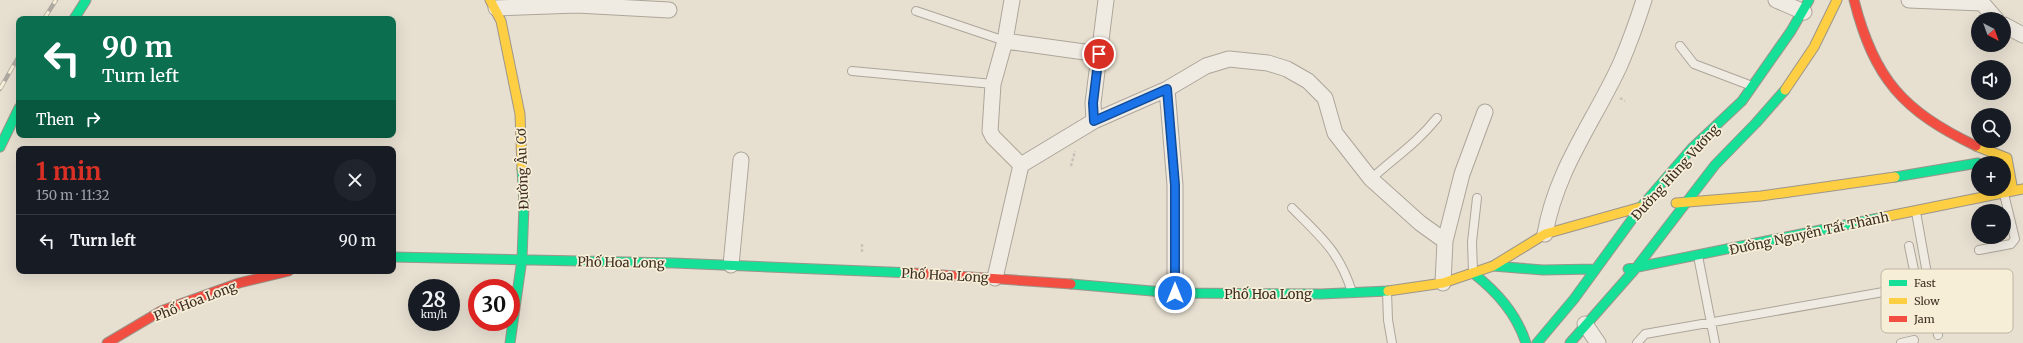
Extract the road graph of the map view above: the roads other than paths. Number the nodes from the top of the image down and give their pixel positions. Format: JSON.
{"nodes":[{"id":1,"x":86,"y":0,"type":"edge"},
{"id":2,"x":1012,"y":0,"type":"edge"},
{"id":3,"x":1106,"y":0,"type":"edge"},
{"id":4,"x":1644,"y":0,"type":"edge"},
{"id":5,"x":1776,"y":0,"type":"edge"},
{"id":6,"x":1837,"y":0,"type":"edge"},
{"id":7,"x":1854,"y":0,"type":"edge"},
{"id":8,"x":1909,"y":0,"type":"edge"},
{"id":9,"x":1982,"y":2,"type":"edge"},
{"id":10,"x":493,"y":4,"type":"edge"},
{"id":11,"x":1806,"y":6,"type":"edge"},
{"id":12,"x":669,"y":10,"type":"dead end"},
{"id":13,"x":916,"y":11,"type":"dead end"},
{"id":14,"x":1990,"y":12,"type":"edge"},
{"id":15,"x":76,"y":16,"type":"edge"},
{"id":16,"x":2011,"y":28,"type":"edge"},
{"id":17,"x":2023,"y":34,"type":"edge"},
{"id":18,"x":1004,"y":41,"type":"junction"},
{"id":19,"x":1680,"y":46,"type":"dead end"},
{"id":20,"x":1099,"y":54,"type":"junction"},
{"id":21,"x":852,"y":71,"type":"dead end"},
{"id":22,"x":993,"y":84,"type":"junction"},
{"id":23,"x":1753,"y":87,"type":"junction"},
{"id":24,"x":1167,"y":89,"type":"junction"},
{"id":25,"x":1484,"y":112,"type":"dead end"},
{"id":26,"x":16,"y":114,"type":"edge"},
{"id":27,"x":1437,"y":118,"type":"dead end"},
{"id":28,"x":1094,"y":121,"type":"junction"},
{"id":29,"x":0,"y":147,"type":"edge"},
{"id":30,"x":2008,"y":156,"type":"edge"},
{"id":31,"x":740,"y":160,"type":"dead end"},
{"id":32,"x":1971,"y":164,"type":"edge"},
{"id":33,"x":1021,"y":165,"type":"junction"},
{"id":34,"x":1370,"y":179,"type":"junction"},
{"id":35,"x":2023,"y":189,"type":"edge"},
{"id":36,"x":2011,"y":192,"type":"edge"},
{"id":37,"x":1989,"y":196,"type":"edge"},
{"id":38,"x":2010,"y":196,"type":"edge"},
{"id":39,"x":1477,"y":198,"type":"dead end"},
{"id":40,"x":1684,"y":202,"type":"junction"},
{"id":41,"x":1670,"y":204,"type":"dead end"},
{"id":42,"x":1655,"y":206,"type":"dead end"},
{"id":43,"x":1641,"y":207,"type":"junction"},
{"id":44,"x":1292,"y":208,"type":"dead end"},
{"id":45,"x":1916,"y":211,"type":"junction"},
{"id":46,"x":1545,"y":234,"type":"junction"},
{"id":47,"x":1445,"y":241,"type":"junction"},
{"id":48,"x":1909,"y":246,"type":"dead end"},
{"id":49,"x":1979,"y":250,"type":"dead end"},
{"id":50,"x":1698,"y":256,"type":"junction"},
{"id":51,"x":396,"y":257,"type":"edge"},
{"id":52,"x":522,"y":260,"type":"junction"},
{"id":53,"x":731,"y":265,"type":"junction"},
{"id":54,"x":1493,"y":266,"type":"junction"},
{"id":55,"x":1595,"y":269,"type":"junction"},
{"id":56,"x":1635,"y":269,"type":"junction"},
{"id":57,"x":1914,"y":269,"type":"edge"},
{"id":58,"x":1926,"y":269,"type":"edge"},
{"id":59,"x":1474,"y":273,"type":"junction"},
{"id":60,"x":276,"y":274,"type":"edge"},
{"id":61,"x":995,"y":278,"type":"junction"},
{"id":62,"x":1443,"y":283,"type":"junction"},
{"id":63,"x":1387,"y":291,"type":"junction"},
{"id":64,"x":1352,"y":292,"type":"junction"},
{"id":65,"x":1881,"y":292,"type":"edge"},
{"id":66,"x":1175,"y":293,"type":"junction"},
{"id":67,"x":1711,"y":322,"type":"junction"},
{"id":68,"x":1585,"y":324,"type":"junction"},
{"id":69,"x":1914,"y":340,"type":"dead end"},
{"id":70,"x":107,"y":343,"type":"edge"},
{"id":71,"x":510,"y":343,"type":"edge"},
{"id":72,"x":1392,"y":343,"type":"edge"},
{"id":73,"x":1526,"y":343,"type":"edge"},
{"id":74,"x":1537,"y":343,"type":"edge"},
{"id":75,"x":1570,"y":343,"type":"edge"},
{"id":76,"x":1598,"y":343,"type":"edge"},
{"id":77,"x":1637,"y":343,"type":"edge"},
{"id":78,"x":1715,"y":343,"type":"edge"},
{"id":79,"x":1901,"y":343,"type":"edge"}],
"edges":[{"from":1,"to":15,"type":"main road"},
{"from":2,"to":18,"type":"street"},
{"from":3,"to":20,"type":"street"},
{"from":4,"to":46,"type":"street"},
{"from":5,"to":11,"type":"street"},
{"from":6,"to":40,"type":"main road","name":"Đường Hùng Vương"},
{"from":7,"to":30,"type":"main road"},
{"from":8,"to":9,"type":"street"},
{"from":9,"to":14,"type":"street"},
{"from":10,"to":12,"type":"street"},
{"from":10,"to":52,"type":"main road","name":"Đường Âu Cơ"},
{"from":11,"to":23,"type":"main road","name":"Đường Hùng Vương"},
{"from":13,"to":18,"type":"lane"},
{"from":16,"to":17,"type":"street"},
{"from":18,"to":20,"type":"street"},
{"from":18,"to":22,"type":"street"},
{"from":19,"to":23,"type":"lane"},
{"from":20,"to":28,"type":"street"},
{"from":21,"to":22,"type":"lane"},
{"from":22,"to":33,"type":"street"},
{"from":23,"to":43,"type":"main road","name":"Đường Hùng Vương"},
{"from":24,"to":28,"type":"street"},
{"from":24,"to":34,"type":"street"},
{"from":24,"to":66,"type":"street"},
{"from":25,"to":47,"type":"street"},
{"from":26,"to":29,"type":"main road"},
{"from":27,"to":34,"type":"lane"},
{"from":28,"to":33,"type":"street"},
{"from":31,"to":53,"type":"street"},
{"from":32,"to":40,"type":"main road"},
{"from":33,"to":61,"type":"street"},
{"from":34,"to":47,"type":"street"},
{"from":35,"to":36,"type":"main road","name":"Đường Nguyễn Tất Thành"},
{"from":37,"to":45,"type":"main road","name":"Đường Nguyễn Tất Thành"},
{"from":38,"to":49,"type":"lane"},
{"from":39,"to":59,"type":"lane"},
{"from":40,"to":41,"type":"main road"},
{"from":40,"to":56,"type":"main road","name":"Đường Hùng Vương"},
{"from":42,"to":43,"type":"main road"},
{"from":43,"to":46,"type":"main road","name":"Phố Hoa Long"},
{"from":43,"to":55,"type":"main road","name":"Đường Hùng Vương"},
{"from":44,"to":64,"type":"lane"},
{"from":45,"to":50,"type":"main road","name":"Đường Nguyễn Tất Thành"},
{"from":45,"to":58,"type":"lane"},
{"from":46,"to":54,"type":"main road","name":"Phố Hoa Long"},
{"from":47,"to":62,"type":"street"},
{"from":48,"to":57,"type":"lane"},
{"from":50,"to":56,"type":"main road","name":"Đường Nguyễn Tất Thành"},
{"from":50,"to":67,"type":"lane"},
{"from":51,"to":52,"type":"main road","name":"Phố Hoa Long"},
{"from":52,"to":53,"type":"main road","name":"Phố Hoa Long"},
{"from":52,"to":71,"type":"main road","name":"Đường Âu Cơ"},
{"from":53,"to":61,"type":"main road","name":"Phố Hoa Long"},
{"from":54,"to":55,"type":"main road","name":"Phố Hoa Long"},
{"from":54,"to":59,"type":"main road","name":"Phố Hoa Long"},
{"from":55,"to":56,"type":"main road","name":"Đường Nguyễn Tất Thành"},
{"from":55,"to":74,"type":"main road","name":"Đường Hùng Vương"},
{"from":56,"to":68,"type":"main road","name":"Đường Hùng Vương"},
{"from":59,"to":62,"type":"main road","name":"Phố Hoa Long"},
{"from":59,"to":73,"type":"main road"},
{"from":60,"to":70,"type":"main road","name":"Phố Hoa Long"},
{"from":61,"to":66,"type":"main road","name":"Phố Hoa Long"},
{"from":62,"to":63,"type":"main road","name":"Phố Hoa Long"},
{"from":63,"to":64,"type":"main road","name":"Phố Hoa Long"},
{"from":63,"to":72,"type":"lane"},
{"from":64,"to":66,"type":"main road","name":"Phố Hoa Long"},
{"from":65,"to":67,"type":"lane"},
{"from":67,"to":77,"type":"lane"},
{"from":67,"to":78,"type":"lane"},
{"from":68,"to":75,"type":"main road","name":"Đường Hùng Vương"},
{"from":68,"to":76,"type":"street"},
{"from":69,"to":79,"type":"lane"}]}
